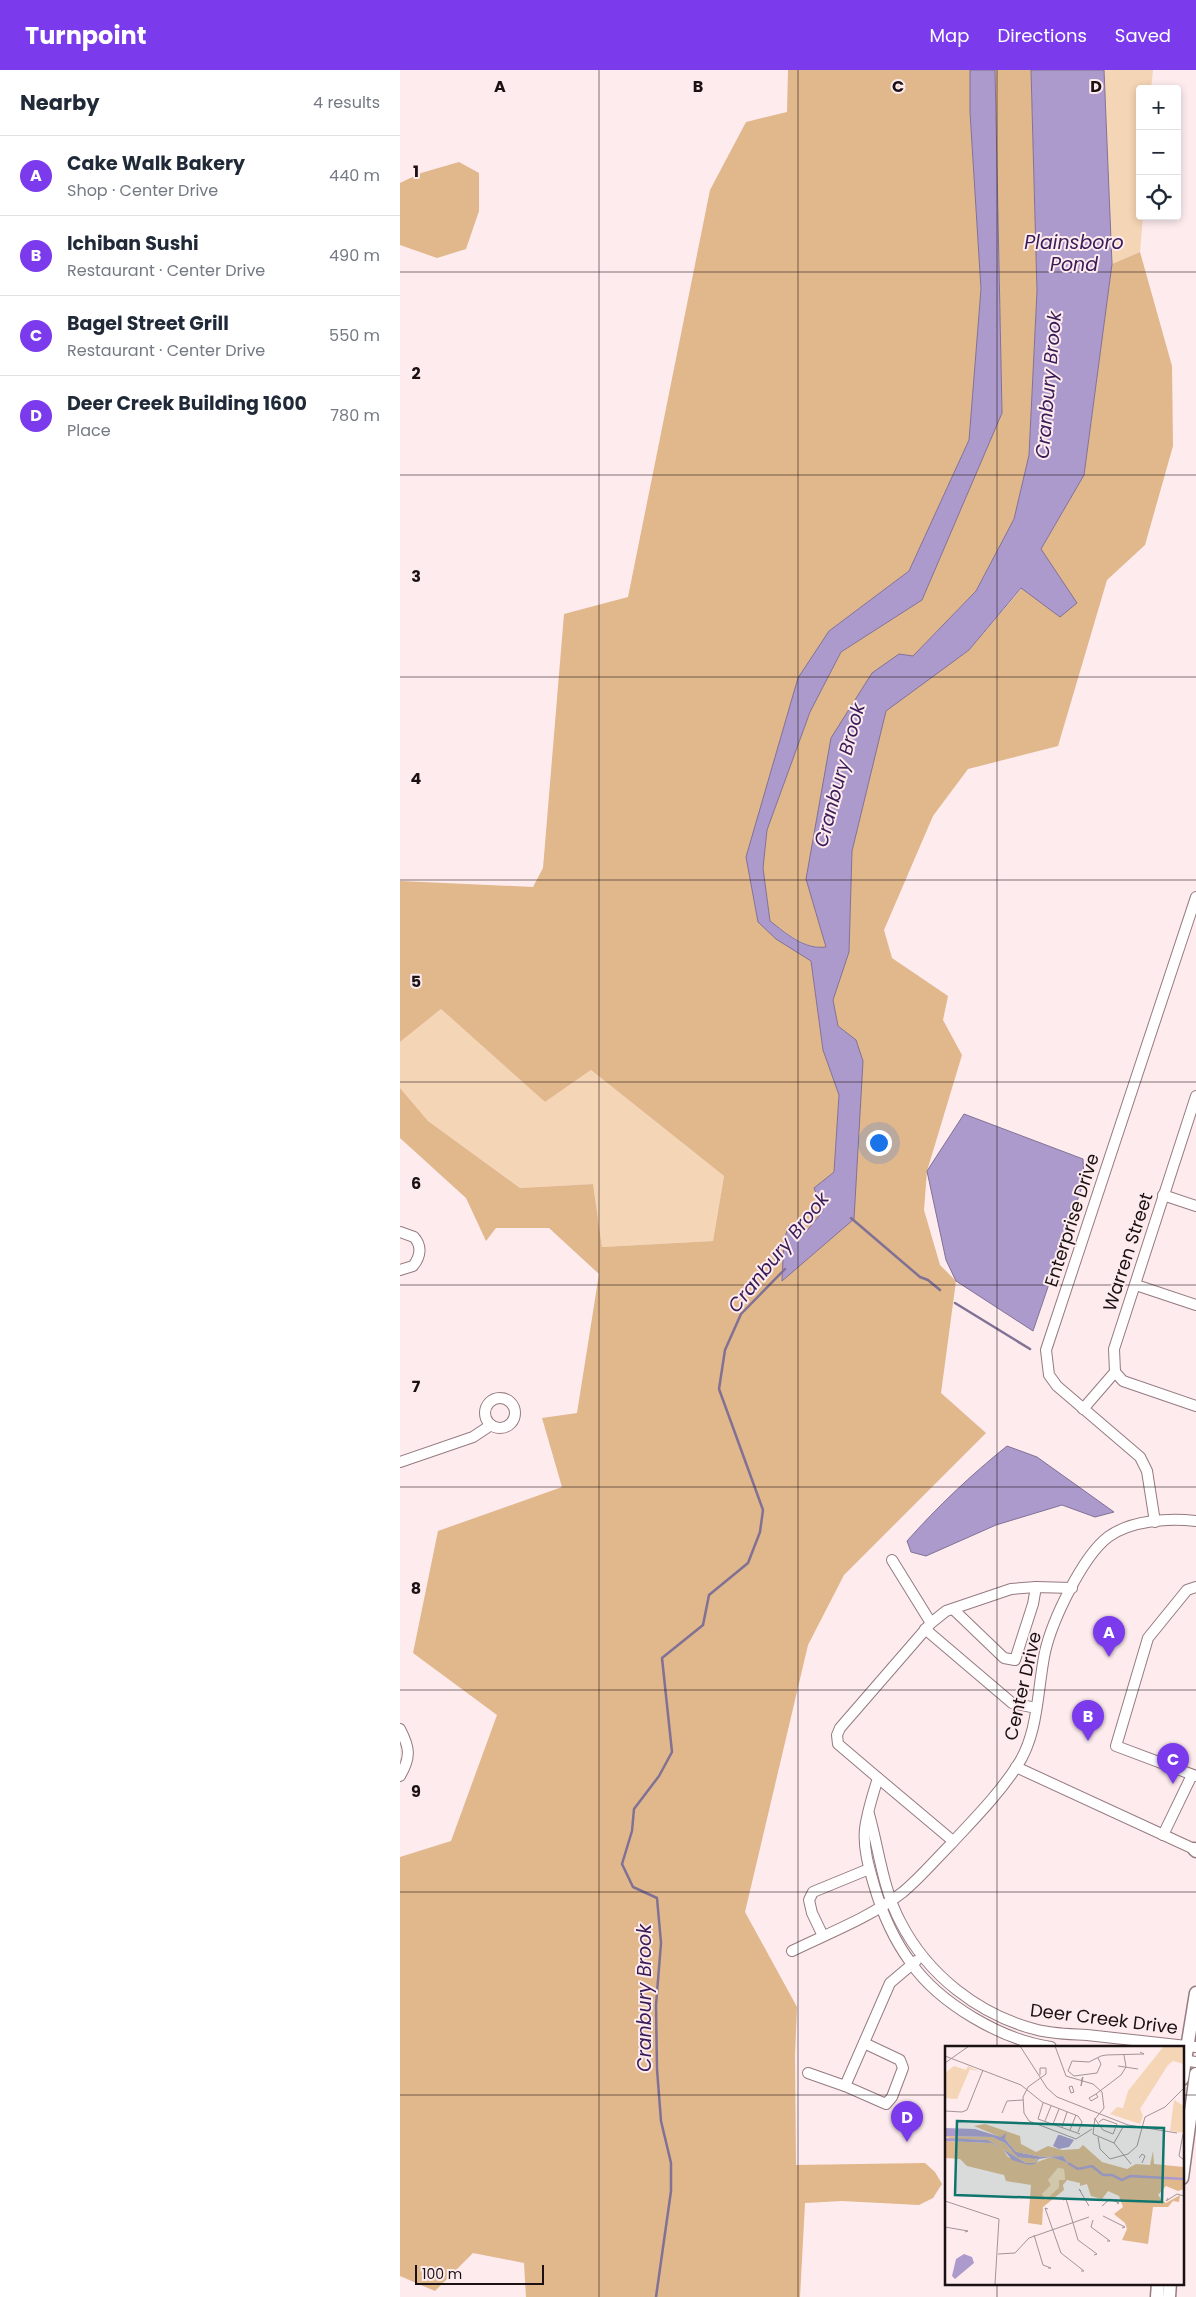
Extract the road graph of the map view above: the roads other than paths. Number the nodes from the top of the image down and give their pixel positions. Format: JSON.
{"nodes":[{"id":1,"x":1196,"y":897,"type":"edge"},
{"id":2,"x":1195,"y":1103,"type":"edge"},
{"id":3,"x":1163,"y":1195,"type":"junction"},
{"id":4,"x":1196,"y":1206,"type":"edge"},
{"id":5,"x":400,"y":1232,"type":"edge"},
{"id":6,"x":400,"y":1270,"type":"edge"},
{"id":7,"x":1136,"y":1285,"type":"junction"},
{"id":8,"x":1196,"y":1305,"type":"edge"},
{"id":9,"x":1115,"y":1372,"type":"junction"},
{"id":10,"x":1196,"y":1406,"type":"edge"},
{"id":11,"x":1083,"y":1409,"type":"junction"},
{"id":12,"x":491,"y":1425,"type":"dead end"},
{"id":13,"x":400,"y":1462,"type":"edge"},
{"id":14,"x":1196,"y":1521,"type":"edge"},
{"id":15,"x":1155,"y":1522,"type":"junction"},
{"id":16,"x":892,"y":1560,"type":"dead end"},
{"id":17,"x":1036,"y":1586,"type":"junction"},
{"id":18,"x":1196,"y":1587,"type":"edge"},
{"id":19,"x":1072,"y":1588,"type":"junction"},
{"id":20,"x":953,"y":1608,"type":"junction"},
{"id":21,"x":928,"y":1626,"type":"junction"},
{"id":22,"x":1036,"y":1708,"type":"junction"},
{"id":23,"x":400,"y":1729,"type":"edge"},
{"id":24,"x":1016,"y":1767,"type":"junction"},
{"id":25,"x":1194,"y":1775,"type":"edge"},
{"id":26,"x":400,"y":1776,"type":"edge"},
{"id":27,"x":878,"y":1778,"type":"junction"},
{"id":28,"x":868,"y":1814,"type":"junction"},
{"id":29,"x":1164,"y":1835,"type":"junction"},
{"id":30,"x":954,"y":1841,"type":"junction"},
{"id":31,"x":1195,"y":1850,"type":"edge"},
{"id":32,"x":870,"y":1869,"type":"junction"},
{"id":33,"x":892,"y":1899,"type":"junction"},
{"id":34,"x":880,"y":1906,"type":"junction"},
{"id":35,"x":824,"y":1936,"type":"junction"},
{"id":36,"x":792,"y":1951,"type":"dead end"},
{"id":37,"x":922,"y":1956,"type":"junction"},
{"id":38,"x":912,"y":1964,"type":"junction"},
{"id":39,"x":1196,"y":1993,"type":"edge"},
{"id":40,"x":864,"y":2043,"type":"junction"},
{"id":41,"x":1045,"y":2046,"type":"edge"},
{"id":42,"x":1182,"y":2046,"type":"edge"},
{"id":43,"x":1191,"y":2047,"type":"edge"},
{"id":44,"x":1188,"y":2061,"type":"edge"},
{"id":45,"x":808,"y":2073,"type":"dead end"},
{"id":46,"x":1184,"y":2073,"type":"edge"},
{"id":47,"x":1196,"y":2074,"type":"edge"},
{"id":48,"x":845,"y":2086,"type":"junction"},
{"id":49,"x":1184,"y":2163,"type":"edge"},
{"id":50,"x":1158,"y":2284,"type":"edge"},
{"id":51,"x":1170,"y":2284,"type":"edge"},
{"id":52,"x":1157,"y":2297,"type":"edge"},
{"id":53,"x":1169,"y":2297,"type":"edge"}],
"edges":[{"from":1,"to":11,"type":"street","name":"Enterprise Drive"},
{"from":2,"to":3,"type":"street","name":"Warren Street"},
{"from":3,"to":4,"type":"street"},
{"from":3,"to":7,"type":"street","name":"Warren Street"},
{"from":5,"to":6,"type":"street"},
{"from":7,"to":8,"type":"street"},
{"from":7,"to":9,"type":"street","name":"Warren Street"},
{"from":9,"to":10,"type":"street"},
{"from":9,"to":11,"type":"street"},
{"from":11,"to":15,"type":"street","name":"Enterprise Drive"},
{"from":12,"to":13,"type":"street"},
{"from":14,"to":15,"type":"street","name":"Center Drive"},
{"from":15,"to":19,"type":"street","name":"Center Drive"},
{"from":16,"to":21,"type":"street"},
{"from":17,"to":19,"type":"street"},
{"from":17,"to":20,"type":"street"},
{"from":17,"to":20,"type":"street"},
{"from":18,"to":25,"type":"street"},
{"from":19,"to":22,"type":"street","name":"Center Drive"},
{"from":20,"to":21,"type":"street"},
{"from":21,"to":22,"type":"street"},
{"from":21,"to":27,"type":"street"},
{"from":22,"to":24,"type":"street","name":"Center Drive"},
{"from":23,"to":26,"type":"street"},
{"from":24,"to":29,"type":"street","name":"Center Drive"},
{"from":24,"to":30,"type":"street","name":"Center Drive"},
{"from":25,"to":29,"type":"street"},
{"from":27,"to":28,"type":"street"},
{"from":27,"to":30,"type":"street"},
{"from":28,"to":32,"type":"street","name":"Deer Creek Drive"},
{"from":28,"to":33,"type":"street","name":"Deer Creek Drive"},
{"from":29,"to":31,"type":"street","name":"Center Drive"},
{"from":30,"to":33,"type":"street","name":"Center Drive"},
{"from":32,"to":34,"type":"street","name":"Deer Creek Drive"},
{"from":32,"to":35,"type":"street"},
{"from":33,"to":34,"type":"street","name":"Center Drive"},
{"from":33,"to":37,"type":"street","name":"Deer Creek Drive"},
{"from":34,"to":35,"type":"street","name":"Center Drive"},
{"from":34,"to":38,"type":"street","name":"Deer Creek Drive"},
{"from":35,"to":36,"type":"street","name":"Center Drive"},
{"from":37,"to":38,"type":"street"},
{"from":37,"to":42,"type":"street","name":"Deer Creek Drive"},
{"from":38,"to":40,"type":"street"},
{"from":38,"to":41,"type":"street","name":"Deer Creek Drive"},
{"from":39,"to":43,"type":"street"},
{"from":40,"to":48,"type":"street"},
{"from":40,"to":48,"type":"street"},
{"from":43,"to":44,"type":"street"},
{"from":44,"to":46,"type":"street"},
{"from":45,"to":48,"type":"street"},
{"from":47,"to":49,"type":"street"},
{"from":50,"to":52,"type":"street"},
{"from":51,"to":53,"type":"street"}]}
